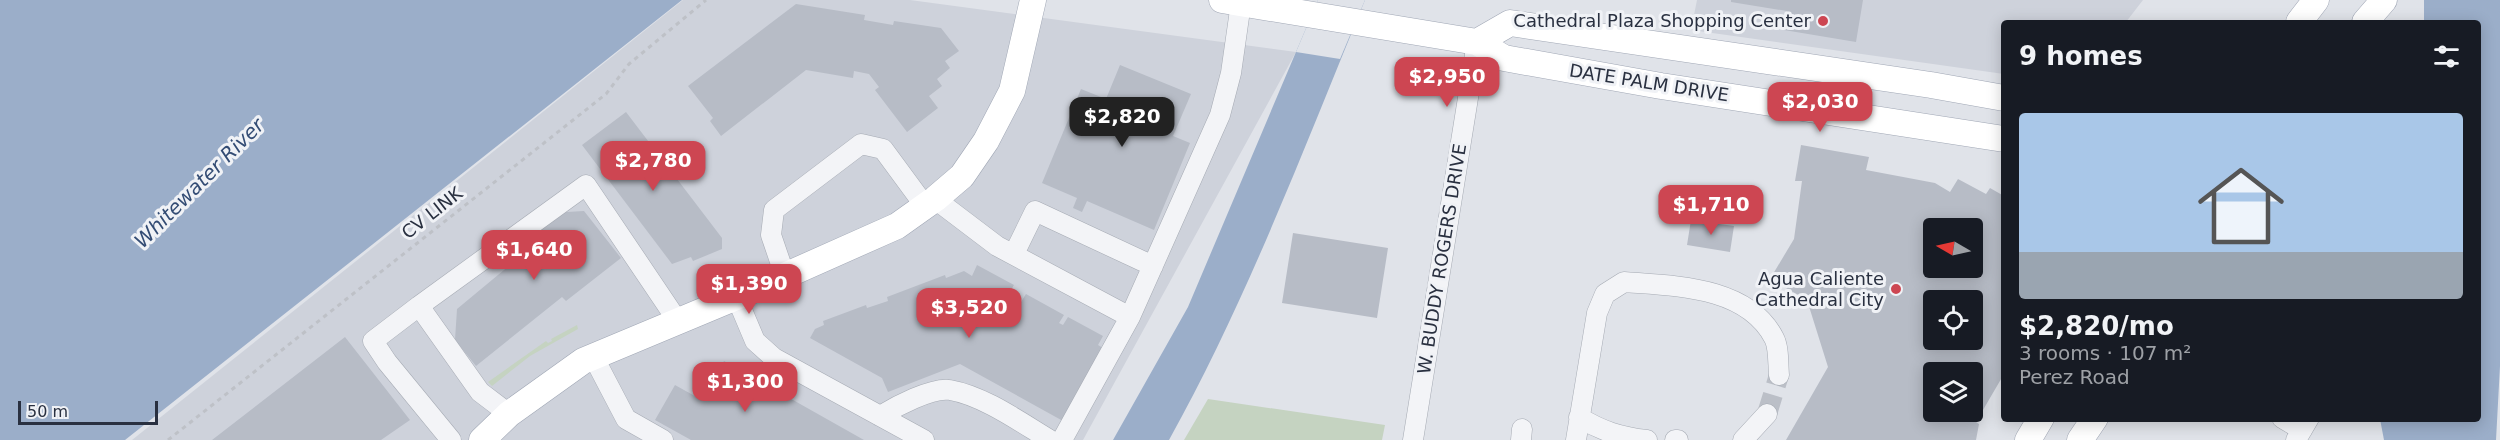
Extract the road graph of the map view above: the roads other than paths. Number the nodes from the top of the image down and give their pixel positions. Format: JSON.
{"nodes":[{"id":1,"x":1034,"y":0,"type":"edge"},
{"id":2,"x":2316,"y":0,"type":"edge"},
{"id":3,"x":2384,"y":0,"type":"edge"},
{"id":4,"x":1231,"y":1,"type":"edge"},
{"id":5,"x":2301,"y":20,"type":"edge"},
{"id":6,"x":2367,"y":20,"type":"edge"},
{"id":7,"x":1477,"y":42,"type":"junction"},
{"id":8,"x":2001,"y":97,"type":"edge"},
{"id":9,"x":2001,"y":139,"type":"edge"},
{"id":10,"x":930,"y":202,"type":"junction"},
{"id":11,"x":1014,"y":255,"type":"junction"},
{"id":12,"x":1153,"y":266,"type":"junction"},
{"id":13,"x":785,"y":276,"type":"junction"},
{"id":14,"x":736,"y":296,"type":"junction"},
{"id":15,"x":418,"y":306,"type":"junction"},
{"id":16,"x":1130,"y":317,"type":"junction"},
{"id":17,"x":677,"y":320,"type":"junction"},
{"id":18,"x":592,"y":356,"type":"junction"},
{"id":19,"x":1779,"y":375,"type":"tunnel mouth"},
{"id":20,"x":509,"y":414,"type":"junction"},
{"id":21,"x":1767,"y":414,"type":"tunnel mouth"},
{"id":22,"x":880,"y":416,"type":"junction"},
{"id":23,"x":1579,"y":417,"type":"junction"},
{"id":24,"x":2092,"y":422,"type":"edge"},
{"id":25,"x":2289,"y":422,"type":"edge"},
{"id":26,"x":2302,"y":430,"type":"edge"},
{"id":27,"x":451,"y":440,"type":"edge"},
{"id":28,"x":482,"y":440,"type":"edge"},
{"id":29,"x":663,"y":440,"type":"edge"},
{"id":30,"x":924,"y":440,"type":"edge"},
{"id":31,"x":1050,"y":440,"type":"edge"},
{"id":32,"x":1062,"y":440,"type":"edge"},
{"id":33,"x":1413,"y":440,"type":"edge"},
{"id":34,"x":1576,"y":440,"type":"edge"},
{"id":35,"x":1647,"y":440,"type":"edge"},
{"id":36,"x":1743,"y":440,"type":"edge"},
{"id":37,"x":2080,"y":440,"type":"edge"}],
"edges":[{"from":1,"to":10,"type":"main road"},
{"from":2,"to":5,"type":"main road"},
{"from":3,"to":6,"type":"main road"},
{"from":4,"to":7,"type":"main road","name":"DATE PALM DRIVE"},
{"from":4,"to":12,"type":"street"},
{"from":7,"to":8,"type":"main road"},
{"from":7,"to":9,"type":"main road","name":"DATE PALM DRIVE"},
{"from":7,"to":33,"type":"street","name":"W. BUDDY ROGERS DRIVE"},
{"from":10,"to":11,"type":"street"},
{"from":10,"to":13,"type":"main road"},
{"from":10,"to":13,"type":"street"},
{"from":11,"to":12,"type":"street"},
{"from":11,"to":16,"type":"street"},
{"from":12,"to":16,"type":"street"},
{"from":13,"to":14,"type":"main road"},
{"from":14,"to":17,"type":"main road"},
{"from":14,"to":22,"type":"street"},
{"from":15,"to":17,"type":"street"},
{"from":15,"to":20,"type":"street"},
{"from":15,"to":27,"type":"street"},
{"from":16,"to":32,"type":"street"},
{"from":17,"to":18,"type":"main road"},
{"from":18,"to":20,"type":"main road"},
{"from":18,"to":29,"type":"street"},
{"from":19,"to":23,"type":"street"},
{"from":20,"to":28,"type":"main road"},
{"from":21,"to":36,"type":"street"},
{"from":22,"to":30,"type":"street"},
{"from":22,"to":31,"type":"street"},
{"from":23,"to":34,"type":"street"},
{"from":23,"to":35,"type":"street"},
{"from":24,"to":37,"type":"main road"},
{"from":25,"to":26,"type":"street"}]}
